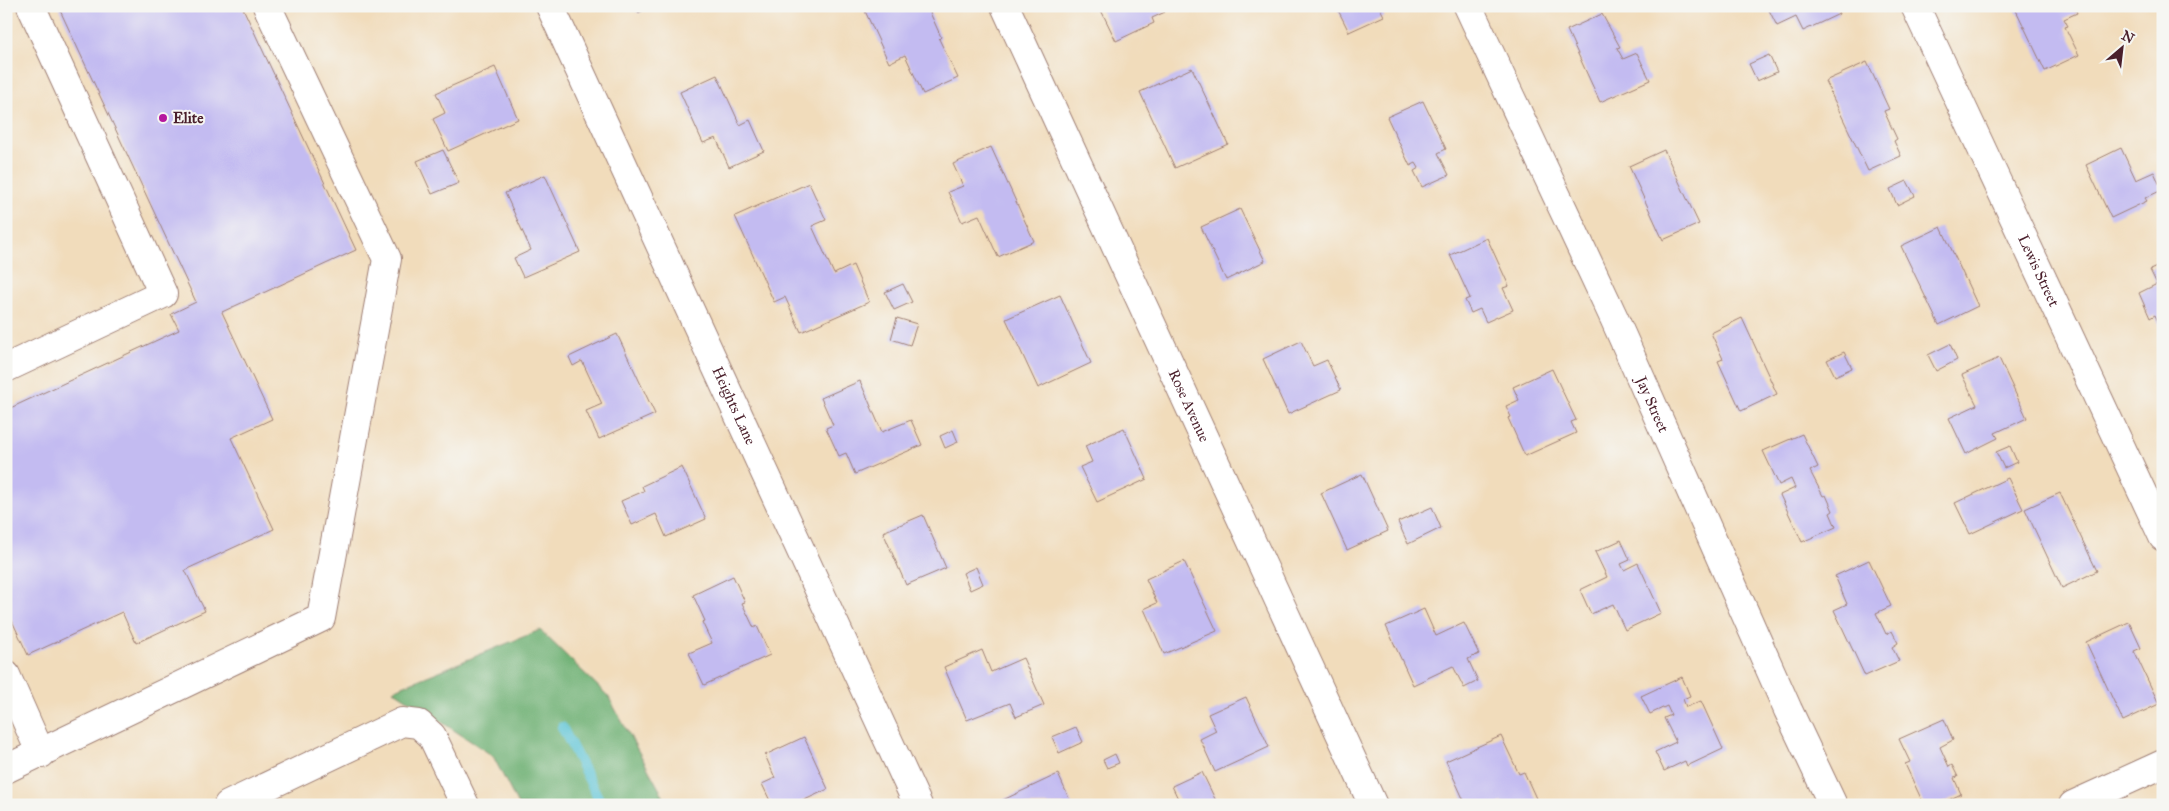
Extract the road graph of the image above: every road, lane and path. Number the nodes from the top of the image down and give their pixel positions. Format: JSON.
{"nodes":[{"id":1,"x":31,"y":6,"type":"edge"},
{"id":2,"x":267,"y":6,"type":"edge"},
{"id":3,"x":550,"y":6,"type":"edge"},
{"id":4,"x":1005,"y":6,"type":"edge"},
{"id":5,"x":1468,"y":6,"type":"edge"},
{"id":6,"x":1915,"y":6,"type":"edge"},
{"id":7,"x":6,"y":368,"type":"edge"},
{"id":8,"x":2163,"y":537,"type":"edge"},
{"id":9,"x":6,"y":675,"type":"edge"},
{"id":10,"x":40,"y":754,"type":"junction"},
{"id":11,"x":2163,"y":764,"type":"edge"},
{"id":12,"x":6,"y":769,"type":"edge"},
{"id":13,"x":228,"y":805,"type":"edge"},
{"id":14,"x":465,"y":805,"type":"edge"},
{"id":15,"x":918,"y":805,"type":"edge"},
{"id":16,"x":1373,"y":805,"type":"edge"},
{"id":17,"x":1833,"y":805,"type":"edge"},
{"id":18,"x":2073,"y":805,"type":"edge"}],
"edges":[{"from":1,"to":7,"type":"street"},
{"from":2,"to":10,"type":"street"},
{"from":3,"to":15,"type":"street","name":"Heights Lane"},
{"from":4,"to":16,"type":"street","name":"Rose Avenue"},
{"from":5,"to":17,"type":"street","name":"Jay Street"},
{"from":6,"to":8,"type":"street","name":"Lewis Street"},
{"from":9,"to":10,"type":"street"},
{"from":10,"to":12,"type":"street"},
{"from":11,"to":18,"type":"street"},
{"from":13,"to":14,"type":"street"}]}
